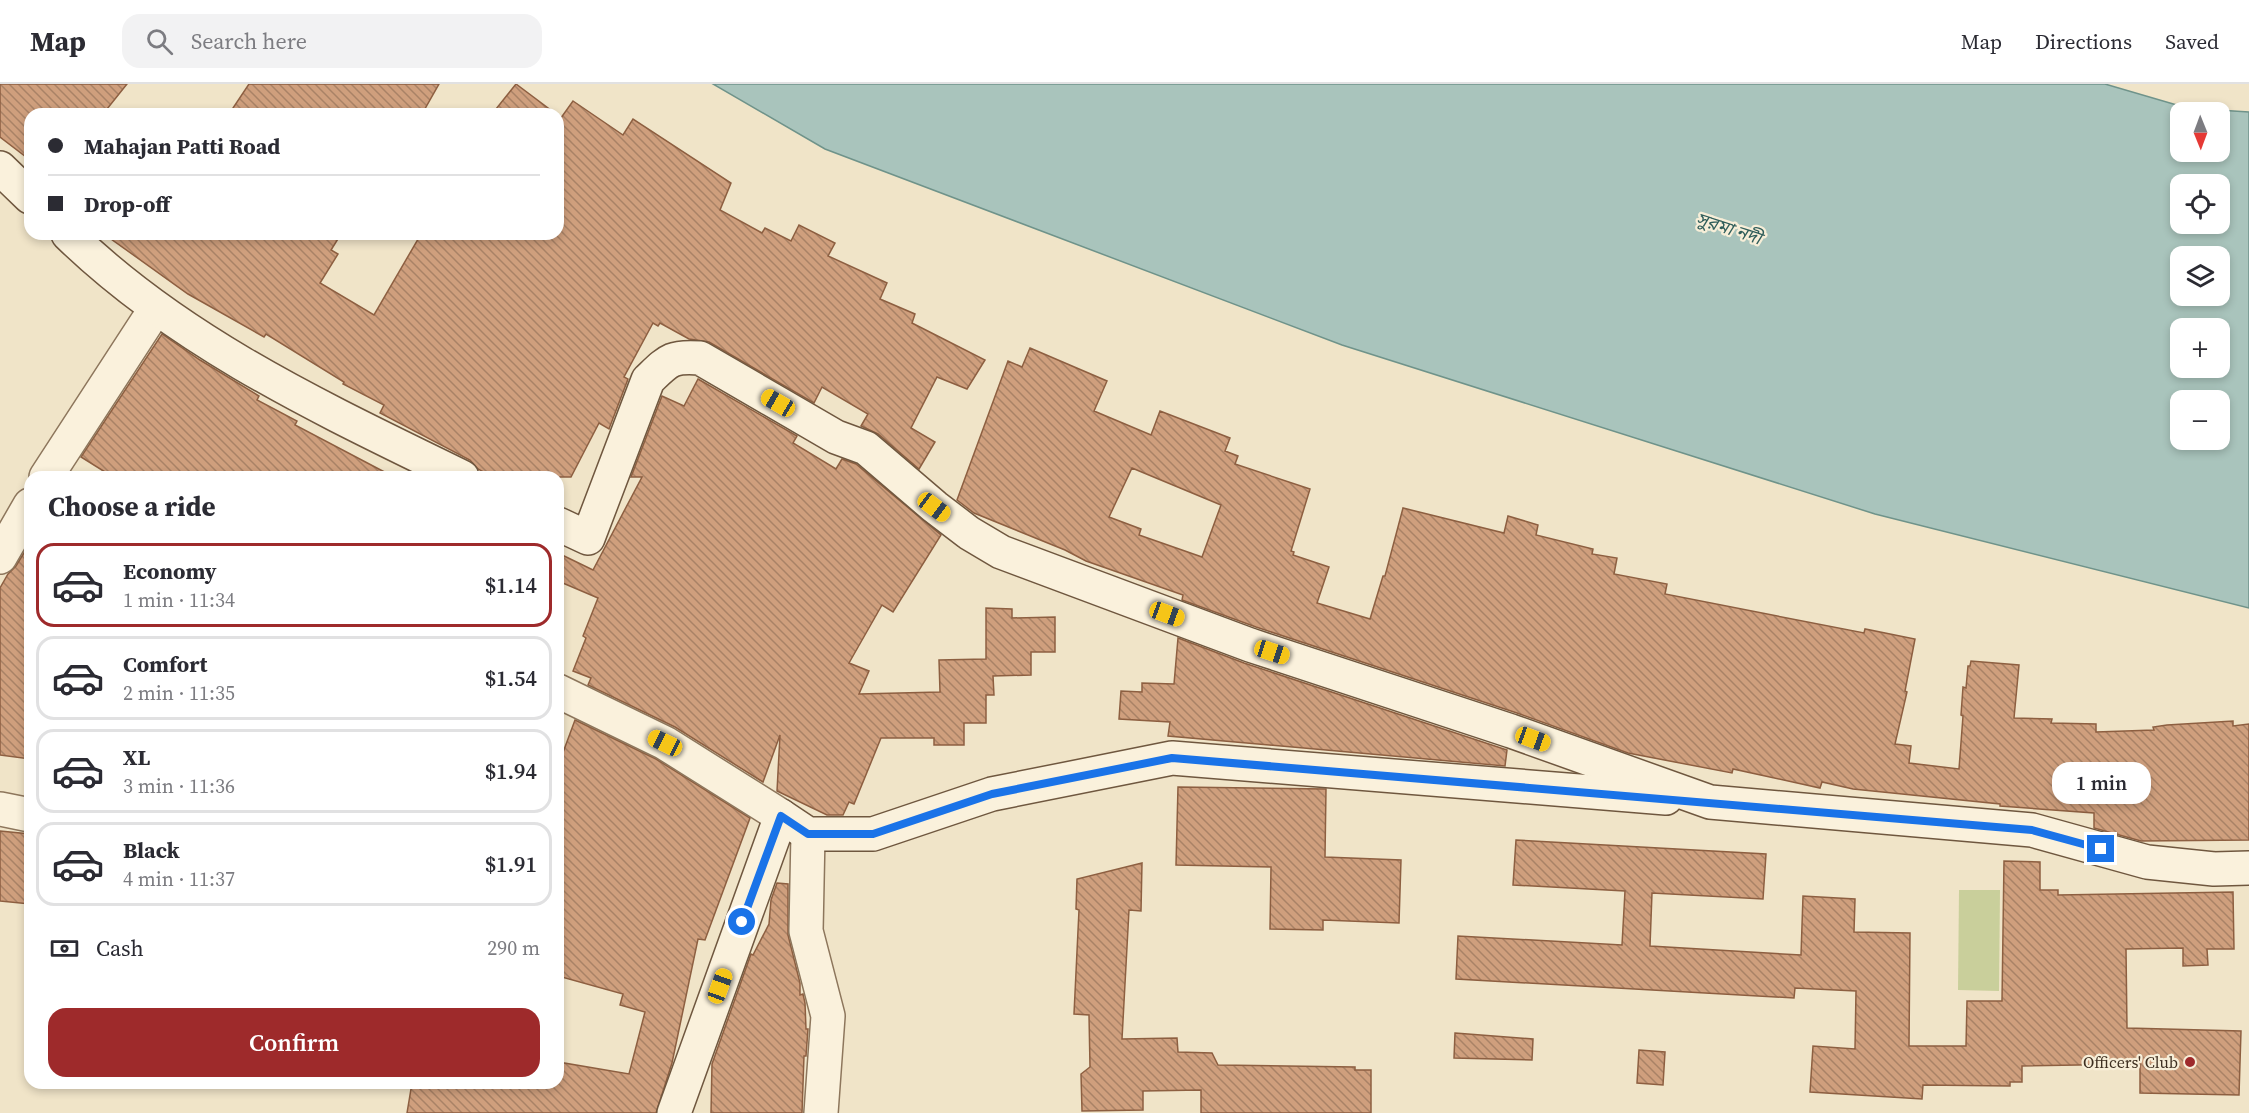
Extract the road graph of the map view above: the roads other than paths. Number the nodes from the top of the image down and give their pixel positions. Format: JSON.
{"nodes":[{"id":1,"x":0,"y":168,"type":"edge"},
{"id":2,"x":24,"y":191,"type":"edge"},
{"id":3,"x":74,"y":240,"type":"edge"},
{"id":4,"x":156,"y":308,"type":"junction"},
{"id":5,"x":50,"y":471,"type":"edge"},
{"id":6,"x":450,"y":471,"type":"edge"},
{"id":7,"x":24,"y":515,"type":"edge"},
{"id":8,"x":564,"y":527,"type":"edge"},
{"id":9,"x":0,"y":557,"type":"edge"},
{"id":10,"x":564,"y":694,"type":"edge"},
{"id":11,"x":1710,"y":802,"type":"junction"},
{"id":12,"x":0,"y":809,"type":"edge"},
{"id":13,"x":24,"y":814,"type":"edge"},
{"id":14,"x":781,"y":816,"type":"junction"},
{"id":15,"x":808,"y":834,"type":"junction"},
{"id":16,"x":2249,"y":868,"type":"edge"},
{"id":17,"x":674,"y":1113,"type":"edge"},
{"id":18,"x":821,"y":1113,"type":"edge"}],
"edges":[{"from":1,"to":2,"type":"street"},
{"from":3,"to":4,"type":"street"},
{"from":4,"to":5,"type":"street"},
{"from":4,"to":6,"type":"street"},
{"from":7,"to":9,"type":"street"},
{"from":8,"to":11,"type":"street"},
{"from":10,"to":14,"type":"street"},
{"from":11,"to":15,"type":"street"},
{"from":11,"to":16,"type":"street"},
{"from":12,"to":13,"type":"street"},
{"from":14,"to":15,"type":"street"},
{"from":14,"to":17,"type":"street"},
{"from":15,"to":18,"type":"street"}]}
